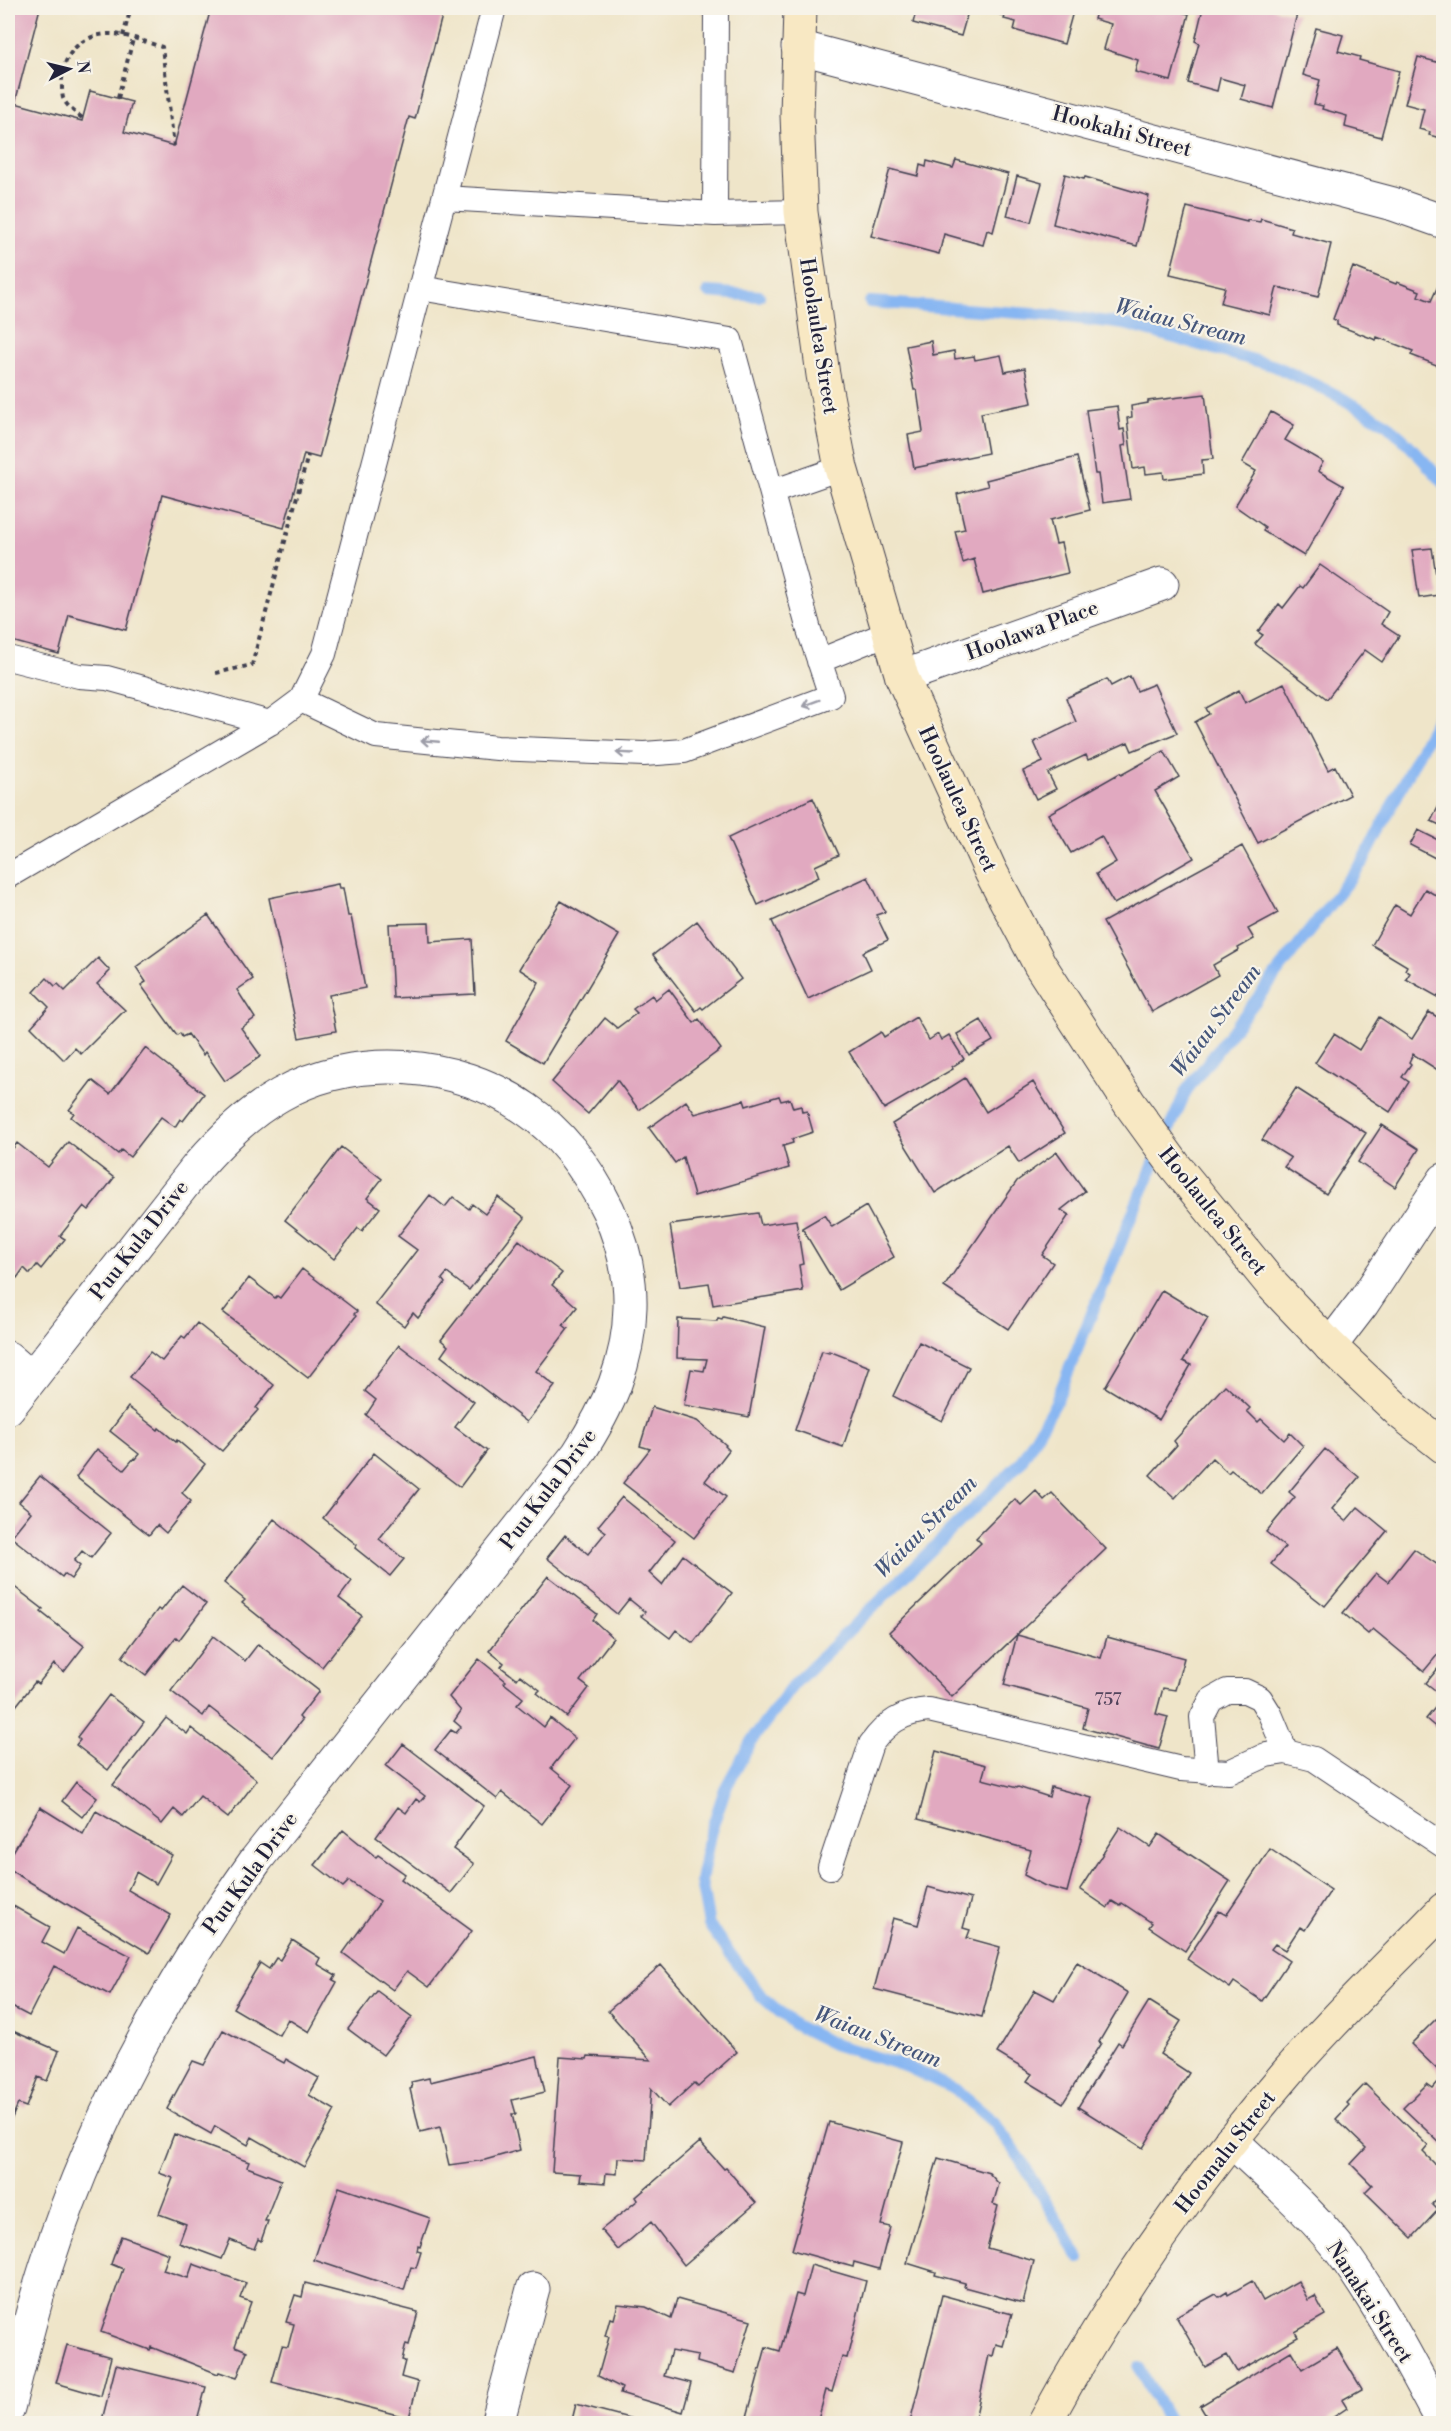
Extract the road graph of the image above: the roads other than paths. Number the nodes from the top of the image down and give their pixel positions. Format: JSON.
{"nodes":[{"id":1,"x":494,"y":8,"type":"edge"},
{"id":2,"x":716,"y":8,"type":"edge"},
{"id":3,"x":800,"y":8,"type":"edge"},
{"id":4,"x":798,"y":46,"type":"junction"},
{"id":5,"x":444,"y":198,"type":"junction"},
{"id":6,"x":801,"y":212,"type":"junction"},
{"id":7,"x":715,"y":214,"type":"junction"},
{"id":8,"x":1443,"y":222,"type":"edge"},
{"id":9,"x":420,"y":288,"type":"junction"},
{"id":10,"x":841,"y":468,"type":"junction"},
{"id":11,"x":772,"y":492,"type":"junction"},
{"id":12,"x":1162,"y":584,"type":"dead end"},
{"id":13,"x":888,"y":633,"type":"junction"},
{"id":14,"x":8,"y":658,"type":"edge"},
{"id":15,"x":819,"y":661,"type":"junction"},
{"id":16,"x":902,"y":677,"type":"junction"},
{"id":17,"x":301,"y":700,"type":"junction"},
{"id":18,"x":270,"y":723,"type":"junction"},
{"id":19,"x":8,"y":876,"type":"edge"},
{"id":20,"x":1443,"y":1180,"type":"edge"},
{"id":21,"x":1330,"y":1346,"type":"junction"},
{"id":22,"x":19,"y":1368,"type":"edge"},
{"id":23,"x":8,"y":1408,"type":"edge"},
{"id":24,"x":1443,"y":1447,"type":"edge"},
{"id":25,"x":1286,"y":1752,"type":"junction"},
{"id":26,"x":1207,"y":1772,"type":"junction"},
{"id":27,"x":1443,"y":1846,"type":"edge"},
{"id":28,"x":830,"y":1867,"type":"dead end"},
{"id":29,"x":1443,"y":1909,"type":"edge"},
{"id":30,"x":1231,"y":2140,"type":"junction"},
{"id":31,"x":533,"y":2289,"type":"dead end"},
{"id":32,"x":8,"y":2408,"type":"edge"},
{"id":33,"x":497,"y":2424,"type":"edge"},
{"id":34,"x":1044,"y":2424,"type":"edge"},
{"id":35,"x":1443,"y":2424,"type":"edge"}],
"edges":[{"from":1,"to":5,"type":"lane"},
{"from":2,"to":7,"type":"lane"},
{"from":3,"to":4,"type":"street","name":"Hoolaulea Street"},
{"from":4,"to":6,"type":"street","name":"Hoolaulea Street"},
{"from":4,"to":8,"type":"street","name":"Hookahi Street"},
{"from":5,"to":7,"type":"lane"},
{"from":5,"to":9,"type":"lane"},
{"from":6,"to":7,"type":"lane"},
{"from":6,"to":10,"type":"street","name":"Hoolaulea Street"},
{"from":9,"to":11,"type":"lane"},
{"from":9,"to":17,"type":"lane"},
{"from":10,"to":11,"type":"lane"},
{"from":10,"to":13,"type":"street","name":"Hoolaulea Street"},
{"from":11,"to":15,"type":"lane"},
{"from":12,"to":16,"type":"street","name":"Hoolawa Place"},
{"from":13,"to":15,"type":"lane"},
{"from":13,"to":16,"type":"street","name":"Hoolaulea Street"},
{"from":14,"to":18,"type":"lane"},
{"from":15,"to":17,"type":"lane","one_way":true},
{"from":16,"to":21,"type":"street","name":"Hoolaulea Street"},
{"from":17,"to":18,"type":"lane"},
{"from":18,"to":19,"type":"lane"},
{"from":20,"to":21,"type":"street"},
{"from":21,"to":24,"type":"street","name":"Hoolaulea Street"},
{"from":22,"to":23,"type":"street","name":"Puu Kula Drive"},
{"from":22,"to":32,"type":"street","name":"Puu Kula Drive"},
{"from":25,"to":26,"type":"lane"},
{"from":25,"to":26,"type":"lane"},
{"from":25,"to":27,"type":"lane"},
{"from":26,"to":28,"type":"lane"},
{"from":29,"to":30,"type":"street","name":"Hoomalu Street"},
{"from":30,"to":34,"type":"street","name":"Hoomalu Street"},
{"from":30,"to":35,"type":"street","name":"Nanakai Street"},
{"from":31,"to":33,"type":"street"}]}
